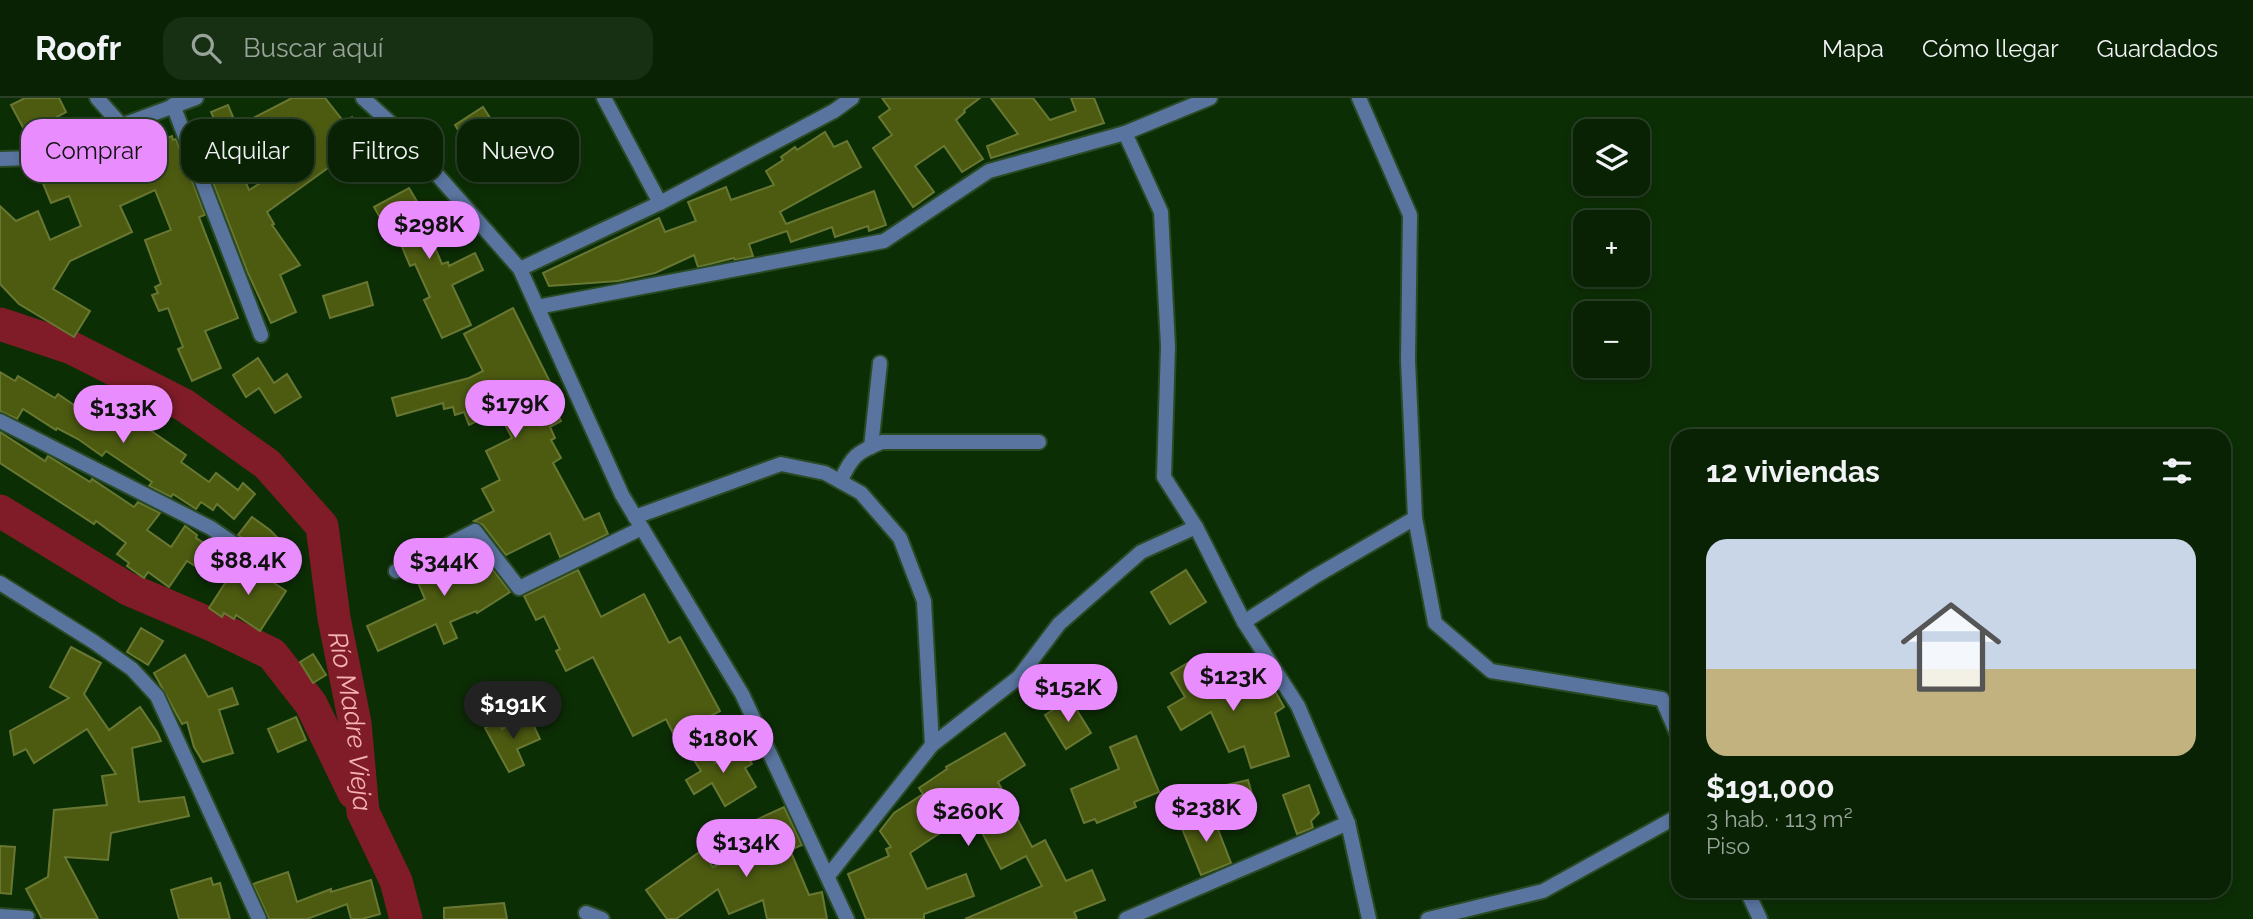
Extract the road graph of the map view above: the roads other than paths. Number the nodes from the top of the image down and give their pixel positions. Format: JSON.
{"nodes":[{"id":1,"x":97,"y":98,"type":"edge"},
{"id":2,"x":196,"y":98,"type":"edge"},
{"id":3,"x":363,"y":98,"type":"edge"},
{"id":4,"x":604,"y":98,"type":"edge"},
{"id":5,"x":852,"y":98,"type":"edge"},
{"id":6,"x":1210,"y":98,"type":"edge"},
{"id":7,"x":1359,"y":98,"type":"edge"},
{"id":8,"x":173,"y":105,"type":"junction"},
{"id":9,"x":116,"y":119,"type":"edge"},
{"id":10,"x":139,"y":119,"type":"edge"},
{"id":11,"x":1125,"y":133,"type":"junction"},
{"id":12,"x":21,"y":158,"type":"edge"},
{"id":13,"x":0,"y":159,"type":"edge"},
{"id":14,"x":660,"y":204,"type":"junction"},
{"id":15,"x":520,"y":269,"type":"junction"},
{"id":16,"x":537,"y":307,"type":"junction"},
{"id":17,"x":261,"y":335,"type":"dead end"},
{"id":18,"x":880,"y":363,"type":"dead end"},
{"id":19,"x":0,"y":421,"type":"edge"},
{"id":20,"x":1039,"y":442,"type":"dead end"},
{"id":21,"x":871,"y":447,"type":"junction"},
{"id":22,"x":841,"y":480,"type":"junction"},
{"id":23,"x":1415,"y":518,"type":"junction"},
{"id":24,"x":638,"y":523,"type":"junction"},
{"id":25,"x":1196,"y":527,"type":"junction"},
{"id":26,"x":396,"y":571,"type":"dead end"},
{"id":27,"x":276,"y":573,"type":"dead end"},
{"id":28,"x":0,"y":583,"type":"edge"},
{"id":29,"x":1244,"y":622,"type":"junction"},
{"id":30,"x":1671,"y":720,"type":"edge"},
{"id":31,"x":932,"y":745,"type":"junction"},
{"id":32,"x":1671,"y":820,"type":"edge"},
{"id":33,"x":1348,"y":823,"type":"junction"},
{"id":34,"x":828,"y":876,"type":"junction"},
{"id":35,"x":1750,"y":898,"type":"edge"},
{"id":36,"x":586,"y":913,"type":"dead end"},
{"id":37,"x":0,"y":914,"type":"edge"},
{"id":38,"x":29,"y":916,"type":"dead end"},
{"id":39,"x":259,"y":919,"type":"edge"},
{"id":40,"x":602,"y":919,"type":"edge"},
{"id":41,"x":847,"y":919,"type":"edge"},
{"id":42,"x":1126,"y":919,"type":"edge"},
{"id":43,"x":1369,"y":919,"type":"edge"},
{"id":44,"x":1428,"y":919,"type":"edge"},
{"id":45,"x":1760,"y":919,"type":"edge"}],
"edges":[{"from":1,"to":9,"type":"street"},
{"from":2,"to":8,"type":"street"},
{"from":3,"to":15,"type":"street"},
{"from":4,"to":14,"type":"street"},
{"from":5,"to":14,"type":"street"},
{"from":6,"to":11,"type":"street"},
{"from":7,"to":23,"type":"street"},
{"from":8,"to":10,"type":"street"},
{"from":8,"to":17,"type":"street"},
{"from":11,"to":16,"type":"street"},
{"from":11,"to":25,"type":"street"},
{"from":12,"to":13,"type":"street"},
{"from":14,"to":15,"type":"street"},
{"from":15,"to":16,"type":"street"},
{"from":16,"to":24,"type":"street"},
{"from":18,"to":21,"type":"street"},
{"from":19,"to":27,"type":"street"},
{"from":20,"to":21,"type":"street"},
{"from":21,"to":22,"type":"street"},
{"from":22,"to":24,"type":"street"},
{"from":22,"to":31,"type":"street"},
{"from":23,"to":29,"type":"street"},
{"from":23,"to":30,"type":"street"},
{"from":24,"to":26,"type":"street"},
{"from":24,"to":34,"type":"street"},
{"from":25,"to":29,"type":"street"},
{"from":25,"to":31,"type":"street"},
{"from":28,"to":39,"type":"street"},
{"from":29,"to":33,"type":"street"},
{"from":31,"to":34,"type":"street"},
{"from":32,"to":44,"type":"street"},
{"from":33,"to":42,"type":"street"},
{"from":33,"to":43,"type":"street"},
{"from":34,"to":41,"type":"street"},
{"from":35,"to":45,"type":"street"},
{"from":36,"to":40,"type":"street"},
{"from":37,"to":38,"type":"lane"}]}
